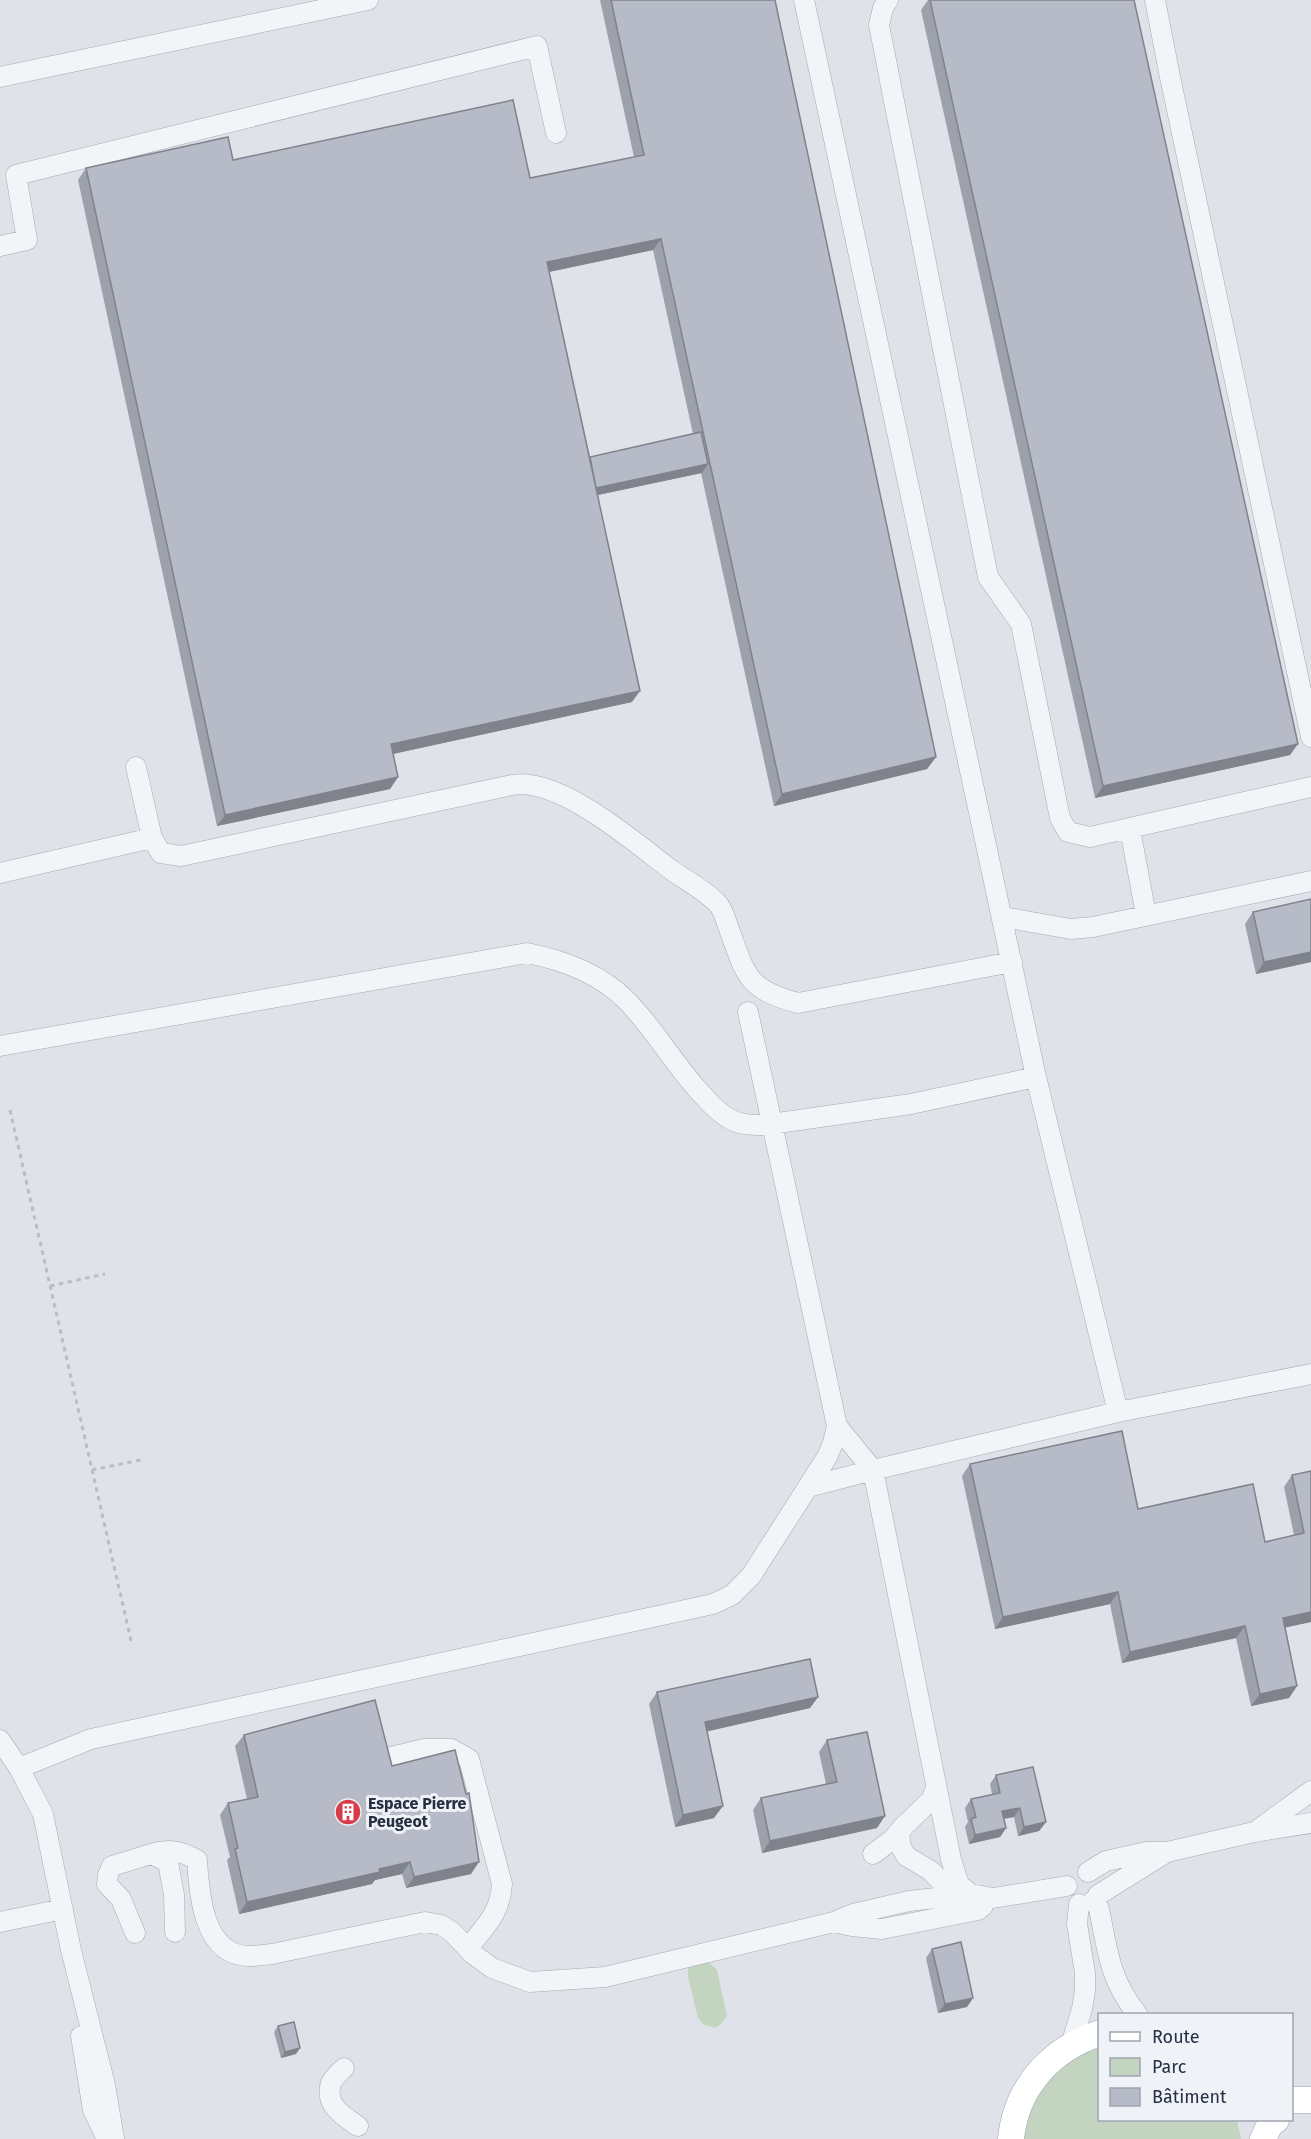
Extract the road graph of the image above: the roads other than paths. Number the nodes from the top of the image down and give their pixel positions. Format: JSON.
{"nodes":[{"id":1,"x":368,"y":0,"type":"edge"},
{"id":2,"x":804,"y":0,"type":"edge"},
{"id":3,"x":888,"y":0,"type":"edge"},
{"id":4,"x":1155,"y":0,"type":"edge"},
{"id":5,"x":0,"y":77,"type":"edge"},
{"id":6,"x":556,"y":133,"type":"dead end"},
{"id":7,"x":0,"y":246,"type":"edge"},
{"id":8,"x":1311,"y":737,"type":"edge"},
{"id":9,"x":136,"y":767,"type":"dead end"},
{"id":10,"x":1311,"y":787,"type":"edge"},
{"id":11,"x":1130,"y":829,"type":"junction"},
{"id":12,"x":152,"y":838,"type":"junction"},
{"id":13,"x":0,"y":873,"type":"edge"},
{"id":14,"x":1311,"y":880,"type":"edge"},
{"id":15,"x":1146,"y":915,"type":"junction"},
{"id":16,"x":1003,"y":917,"type":"junction"},
{"id":17,"x":1012,"y":962,"type":"junction"},
{"id":18,"x":748,"y":1012,"type":"dead end"},
{"id":19,"x":0,"y":1046,"type":"edge"},
{"id":20,"x":1036,"y":1077,"type":"junction"},
{"id":21,"x":772,"y":1124,"type":"junction"},
{"id":22,"x":1311,"y":1374,"type":"edge"},
{"id":23,"x":1118,"y":1412,"type":"junction"},
{"id":24,"x":837,"y":1426,"type":"junction"},
{"id":25,"x":873,"y":1470,"type":"junction"},
{"id":26,"x":808,"y":1487,"type":"junction"},
{"id":27,"x":0,"y":1740,"type":"edge"},
{"id":28,"x":379,"y":1760,"type":"edge"},
{"id":29,"x":19,"y":1768,"type":"junction"},
{"id":30,"x":936,"y":1788,"type":"junction"},
{"id":31,"x":1311,"y":1791,"type":"edge"},
{"id":32,"x":1311,"y":1823,"type":"edge"},
{"id":33,"x":903,"y":1827,"type":"junction"},
{"id":34,"x":1254,"y":1832,"type":"junction"},
{"id":35,"x":1167,"y":1852,"type":"junction"},
{"id":36,"x":151,"y":1854,"type":"junction"},
{"id":37,"x":910,"y":1858,"type":"junction"},
{"id":38,"x":1088,"y":1872,"type":"junction"},
{"id":39,"x":170,"y":1875,"type":"junction"},
{"id":40,"x":198,"y":1875,"type":"junction"},
{"id":41,"x":1067,"y":1886,"type":"junction"},
{"id":42,"x":983,"y":1896,"type":"junction"},
{"id":43,"x":1090,"y":1899,"type":"junction"},
{"id":44,"x":63,"y":1909,"type":"junction"},
{"id":45,"x":0,"y":1922,"type":"edge"},
{"id":46,"x":175,"y":1932,"type":"dead end"},
{"id":47,"x":135,"y":1933,"type":"dead end"},
{"id":48,"x":468,"y":1948,"type":"junction"},
{"id":49,"x":71,"y":1950,"type":"junction"},
{"id":50,"x":1136,"y":2013,"type":"edge"},
{"id":51,"x":1098,"y":2034,"type":"edge"},
{"id":52,"x":1071,"y":2045,"type":"junction"},
{"id":53,"x":344,"y":2068,"type":"dead end"},
{"id":54,"x":1249,"y":2121,"type":"edge"},
{"id":55,"x":1274,"y":2121,"type":"edge"},
{"id":56,"x":358,"y":2126,"type":"dead end"},
{"id":57,"x":1006,"y":2134,"type":"edge"},
{"id":58,"x":107,"y":2139,"type":"edge"},
{"id":59,"x":114,"y":2139,"type":"edge"},
{"id":60,"x":1251,"y":2139,"type":"edge"},
{"id":61,"x":1263,"y":2139,"type":"edge"}],
"edges":[{"from":1,"to":5,"type":"lane"},
{"from":2,"to":16,"type":"lane"},
{"from":3,"to":11,"type":"lane"},
{"from":4,"to":8,"type":"lane"},
{"from":6,"to":7,"type":"lane"},
{"from":9,"to":12,"type":"lane"},
{"from":10,"to":11,"type":"lane"},
{"from":11,"to":15,"type":"lane"},
{"from":12,"to":13,"type":"lane"},
{"from":12,"to":17,"type":"lane"},
{"from":14,"to":15,"type":"lane"},
{"from":15,"to":16,"type":"lane"},
{"from":16,"to":17,"type":"lane"},
{"from":17,"to":20,"type":"lane"},
{"from":18,"to":21,"type":"lane"},
{"from":19,"to":21,"type":"lane"},
{"from":20,"to":21,"type":"lane"},
{"from":20,"to":23,"type":"lane"},
{"from":21,"to":24,"type":"lane"},
{"from":22,"to":23,"type":"lane"},
{"from":23,"to":25,"type":"lane"},
{"from":24,"to":25,"type":"lane"},
{"from":24,"to":26,"type":"lane"},
{"from":25,"to":26,"type":"lane"},
{"from":25,"to":30,"type":"lane"},
{"from":26,"to":29,"type":"lane"},
{"from":27,"to":29,"type":"lane"},
{"from":28,"to":48,"type":"lane"},
{"from":29,"to":44,"type":"lane"},
{"from":30,"to":33,"type":"lane"},
{"from":30,"to":42,"type":"lane"},
{"from":31,"to":34,"type":"lane"},
{"from":32,"to":34,"type":"lane"},
{"from":33,"to":37,"type":"lane"},
{"from":33,"to":37,"type":"lane"},
{"from":34,"to":35,"type":"lane"},
{"from":35,"to":38,"type":"lane"},
{"from":35,"to":43,"type":"lane"},
{"from":36,"to":39,"type":"lane"},
{"from":36,"to":40,"type":"lane"},
{"from":36,"to":47,"type":"lane"},
{"from":37,"to":42,"type":"lane"},
{"from":38,"to":41,"type":"lane"},
{"from":38,"to":43,"type":"lane"},
{"from":39,"to":40,"type":"lane"},
{"from":39,"to":46,"type":"lane"},
{"from":40,"to":48,"type":"lane"},
{"from":41,"to":42,"type":"lane"},
{"from":41,"to":43,"type":"lane"},
{"from":42,"to":48,"type":"lane"},
{"from":43,"to":50,"type":"lane"},
{"from":43,"to":52,"type":"lane"},
{"from":44,"to":45,"type":"lane"},
{"from":44,"to":49,"type":"lane"},
{"from":49,"to":58,"type":"lane"},
{"from":49,"to":59,"type":"lane"},
{"from":51,"to":52,"type":"main road"},
{"from":52,"to":57,"type":"main road"},
{"from":53,"to":56,"type":"lane"},
{"from":54,"to":60,"type":"main road"},
{"from":55,"to":61,"type":"main road"}]}
